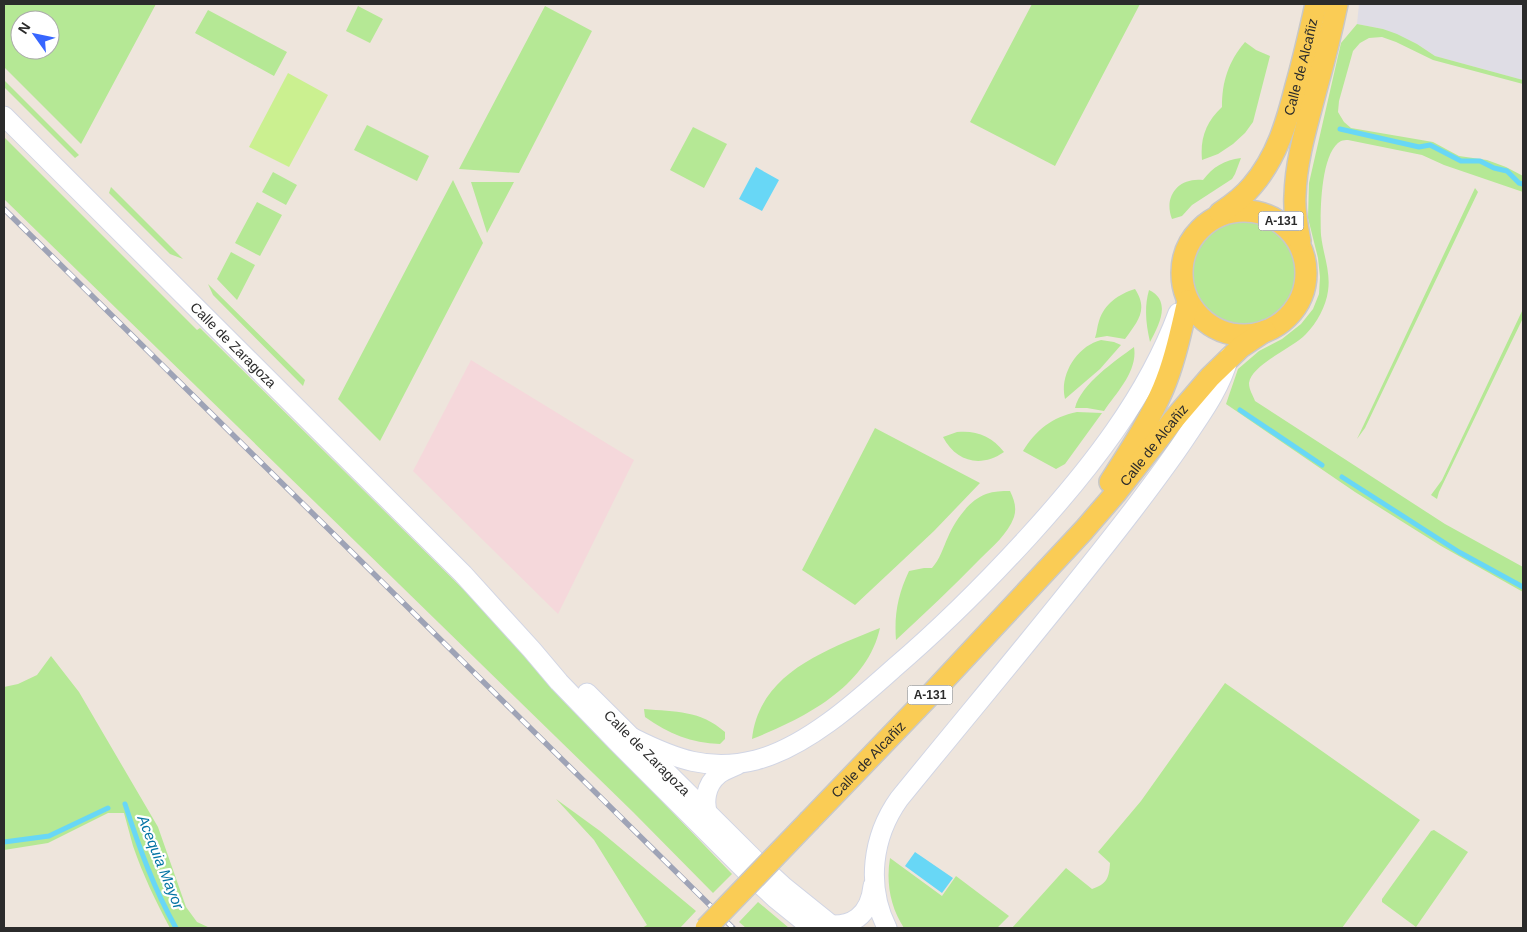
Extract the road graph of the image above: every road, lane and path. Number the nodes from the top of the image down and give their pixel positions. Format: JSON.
{"nodes":[{"id":1,"x":1316,"y":4,"type":"edge"},
{"id":2,"x":1337,"y":4,"type":"edge"},
{"id":3,"x":4,"y":116,"type":"edge"},
{"id":4,"x":1210,"y":220,"type":"junction"},
{"id":5,"x":1300,"y":244,"type":"junction"},
{"id":6,"x":1187,"y":297,"type":"junction"},
{"id":7,"x":1265,"y":332,"type":"junction"},
{"id":8,"x":1229,"y":357,"type":"junction"},
{"id":9,"x":1048,"y":567,"type":"junction"},
{"id":10,"x":463,"y":574,"type":"junction"},
{"id":11,"x":633,"y":738,"type":"junction"},
{"id":12,"x":743,"y":763,"type":"junction"},
{"id":13,"x":646,"y":771,"type":"junction"},
{"id":14,"x":706,"y":811,"type":"junction"},
{"id":15,"x":717,"y":832,"type":"junction"},
{"id":16,"x":874,"y":877,"type":"junction"},
{"id":17,"x":824,"y":927,"type":"edge"},
{"id":18,"x":706,"y":928,"type":"edge"},
{"id":19,"x":887,"y":928,"type":"edge"}],
"edges":[{"from":1,"to":4,"type":"main road","name":"Calle de Alcañiz","number":"A-131"},
{"from":2,"to":5,"type":"main road","name":"Calle de Alcañiz","number":"A-131"},
{"from":3,"to":10,"type":"main road","name":"Calle de Zaragoza"},
{"from":4,"to":5,"type":"main road","number":"A-131"},
{"from":4,"to":6,"type":"main road","number":"A-131"},
{"from":5,"to":7,"type":"main road","number":"A-131"},
{"from":6,"to":7,"type":"main road","number":"A-131"},
{"from":6,"to":9,"type":"main road","name":"Calle de Alcañiz","number":"A-131"},
{"from":6,"to":12,"type":"main road"},
{"from":7,"to":8,"type":"main road","name":"Calle de Alcañiz","number":"A-131"},
{"from":8,"to":9,"type":"main road","name":"Calle de Alcañiz","number":"A-131"},
{"from":8,"to":16,"type":"main road"},
{"from":9,"to":18,"type":"main road","name":"Calle de Alcañiz","number":"A-131","bridge":true},
{"from":10,"to":11,"type":"main road","name":"Calle de Zaragoza"},
{"from":10,"to":13,"type":"main road","name":"Calle de Zaragoza"},
{"from":11,"to":12,"type":"main road"},
{"from":11,"to":14,"type":"main road","name":"Calle de Zaragoza"},
{"from":12,"to":14,"type":"main road"},
{"from":13,"to":15,"type":"main road"},
{"from":13,"to":17,"type":"main road","name":"Calle de Zaragoza"},
{"from":14,"to":15,"type":"main road"},
{"from":14,"to":17,"type":"main road","name":"Calle de Zaragoza"},
{"from":15,"to":17,"type":"main road"},
{"from":16,"to":17,"type":"main road"},
{"from":16,"to":19,"type":"main road"}]}
